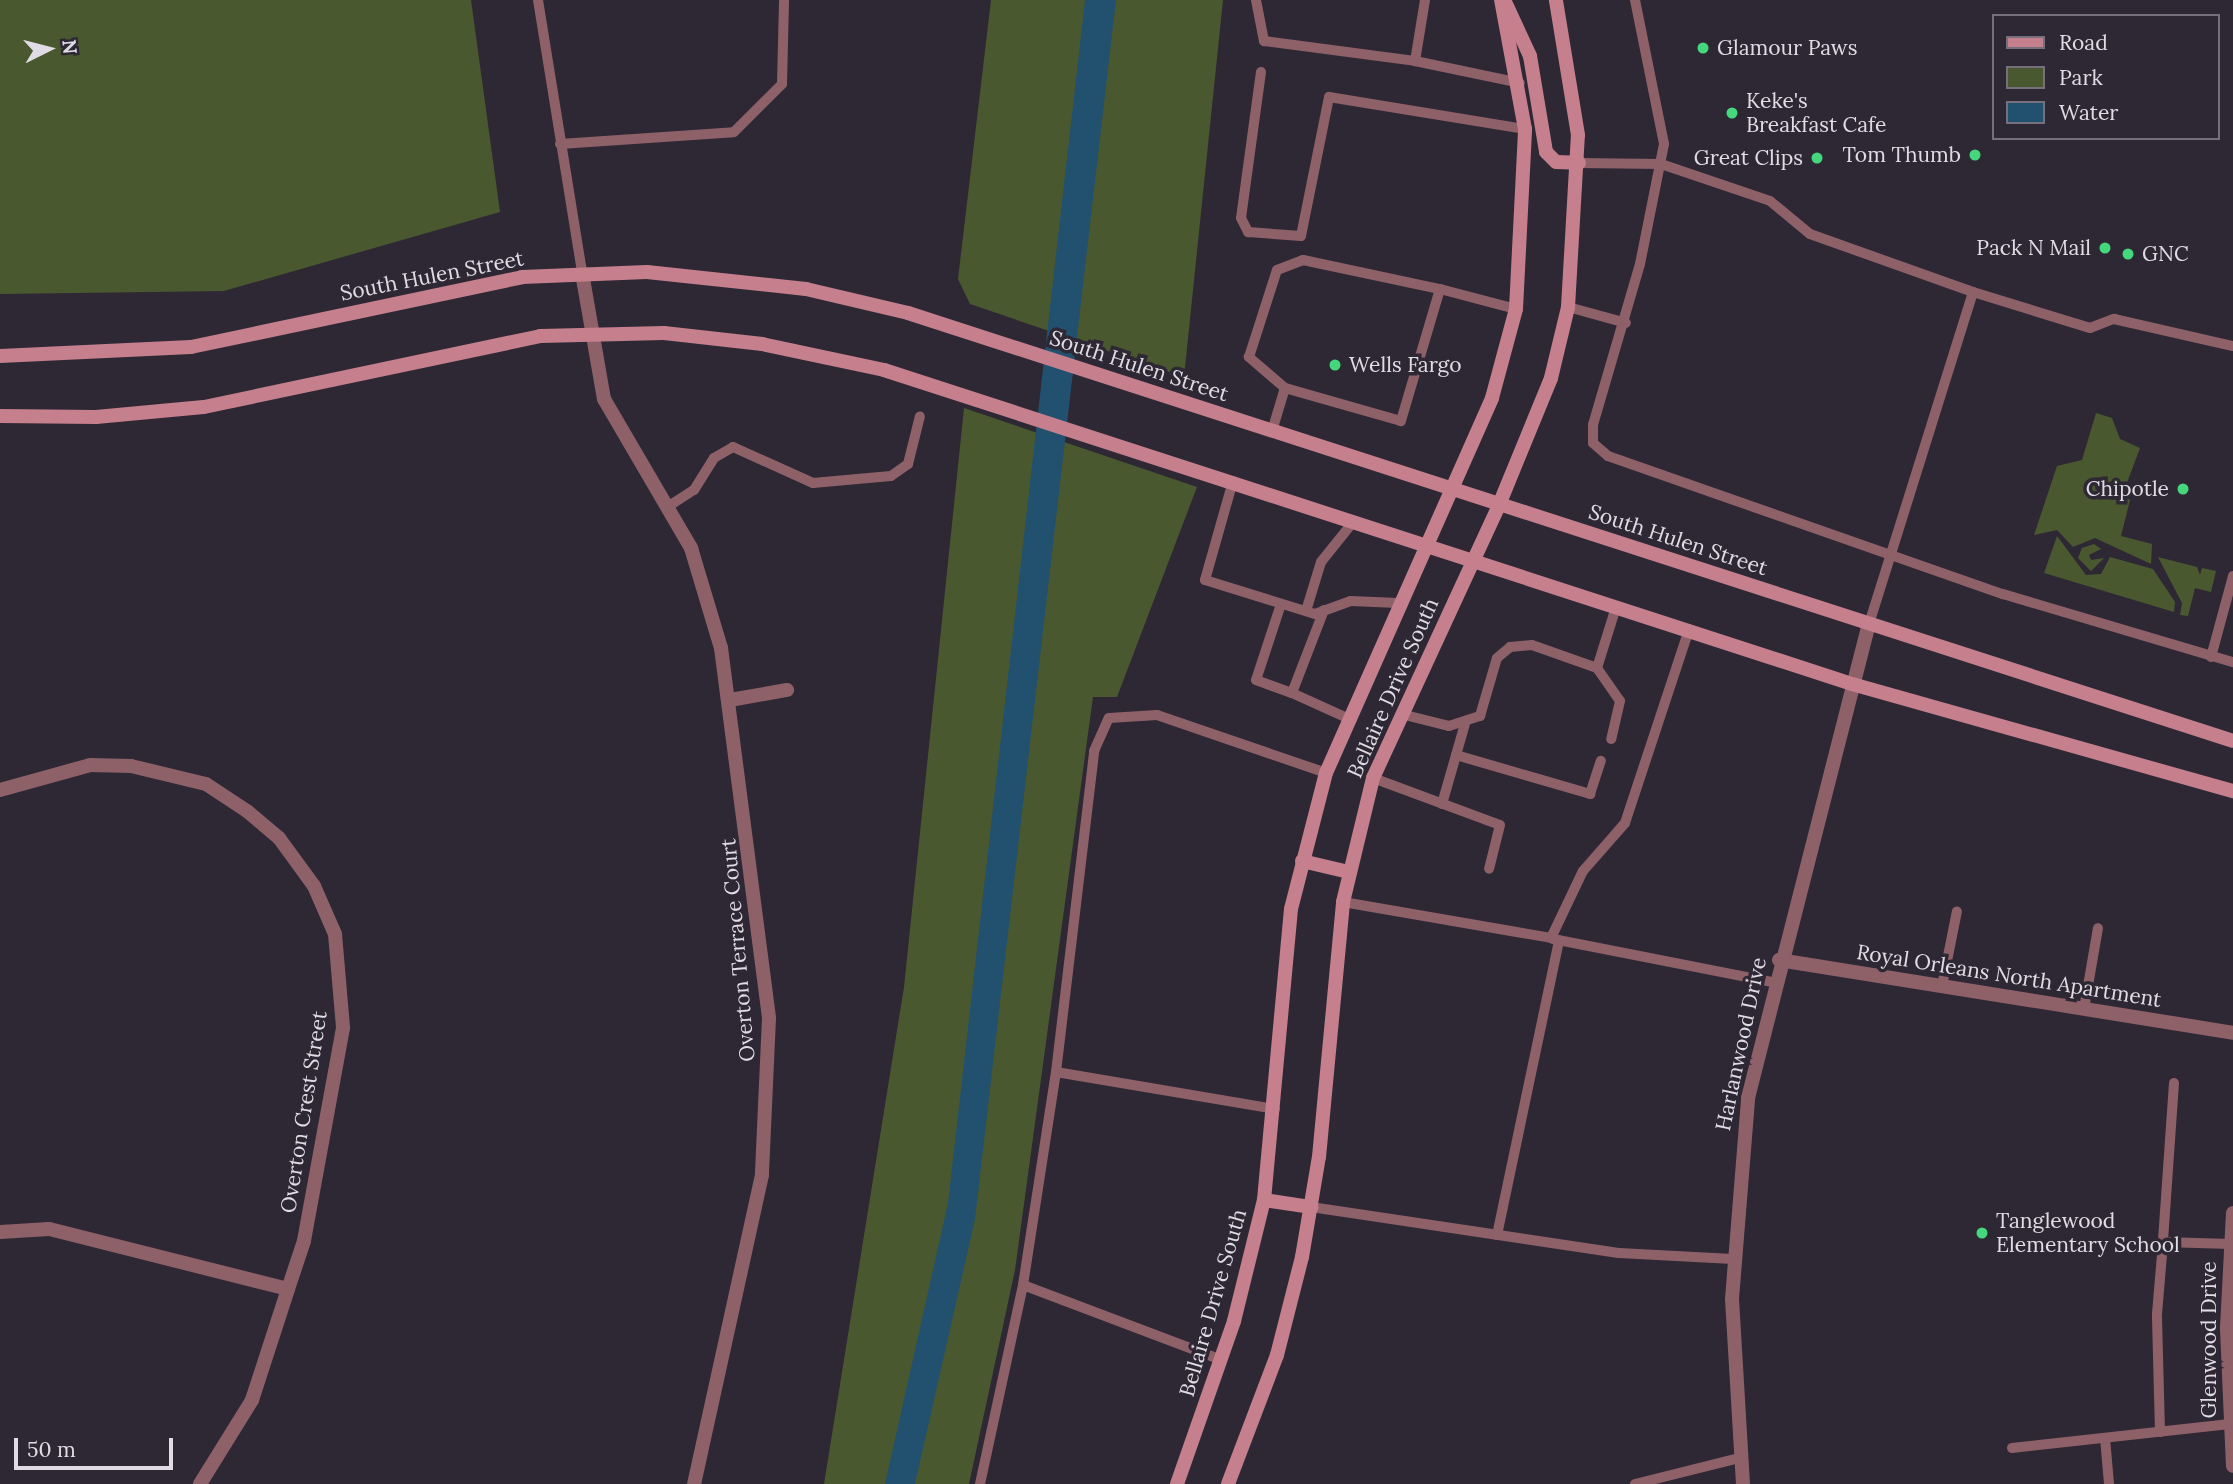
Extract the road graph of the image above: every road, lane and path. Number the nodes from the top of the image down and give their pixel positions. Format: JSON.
{"nodes":[{"id":1,"x":538,"y":0,"type":"edge"},
{"id":2,"x":784,"y":0,"type":"edge"},
{"id":3,"x":1256,"y":0,"type":"edge"},
{"id":4,"x":1425,"y":0,"type":"edge"},
{"id":5,"x":1502,"y":0,"type":"edge"},
{"id":6,"x":1556,"y":0,"type":"edge"},
{"id":7,"x":1635,"y":0,"type":"edge"},
{"id":8,"x":1415,"y":61,"type":"junction"},
{"id":9,"x":1261,"y":72,"type":"dead end"},
{"id":10,"x":1520,"y":83,"type":"junction"},
{"id":11,"x":1525,"y":129,"type":"junction"},
{"id":12,"x":560,"y":144,"type":"junction"},
{"id":13,"x":1579,"y":163,"type":"junction"},
{"id":14,"x":1661,"y":163,"type":"junction"},
{"id":15,"x":582,"y":272,"type":"junction"},
{"id":16,"x":1440,"y":289,"type":"junction"},
{"id":17,"x":1973,"y":292,"type":"junction"},
{"id":18,"x":1568,"y":307,"type":"junction"},
{"id":19,"x":1516,"y":309,"type":"junction"},
{"id":20,"x":1626,"y":323,"type":"junction"},
{"id":21,"x":592,"y":332,"type":"junction"},
{"id":22,"x":2233,"y":346,"type":"edge"},
{"id":23,"x":0,"y":355,"type":"edge"},
{"id":24,"x":1285,"y":388,"type":"junction"},
{"id":25,"x":0,"y":416,"type":"edge"},
{"id":26,"x":920,"y":416,"type":"dead end"},
{"id":27,"x":1272,"y":431,"type":"junction"},
{"id":28,"x":1233,"y":481,"type":"junction"},
{"id":29,"x":1450,"y":489,"type":"junction"},
{"id":30,"x":1499,"y":505,"type":"junction"},
{"id":31,"x":669,"y":506,"type":"junction"},
{"id":32,"x":1354,"y":521,"type":"junction"},
{"id":33,"x":1425,"y":543,"type":"junction"},
{"id":34,"x":1891,"y":551,"type":"junction"},
{"id":35,"x":1473,"y":559,"type":"junction"},
{"id":36,"x":2233,"y":576,"type":"edge"},
{"id":37,"x":1398,"y":603,"type":"junction"},
{"id":38,"x":1281,"y":604,"type":"junction"},
{"id":39,"x":1616,"y":607,"type":"junction"},
{"id":40,"x":1324,"y":610,"type":"junction"},
{"id":41,"x":1306,"y":611,"type":"junction"},
{"id":42,"x":1869,"y":624,"type":"junction"},
{"id":43,"x":1689,"y":629,"type":"junction"},
{"id":44,"x":2211,"y":657,"type":"junction"},
{"id":45,"x":2233,"y":663,"type":"edge"},
{"id":46,"x":1597,"y":668,"type":"junction"},
{"id":47,"x":1852,"y":684,"type":"junction"},
{"id":48,"x":787,"y":690,"type":"dead end"},
{"id":49,"x":1292,"y":693,"type":"junction"},
{"id":50,"x":730,"y":700,"type":"junction"},
{"id":51,"x":1401,"y":714,"type":"junction"},
{"id":52,"x":1347,"y":718,"type":"junction"},
{"id":53,"x":1465,"y":724,"type":"junction"},
{"id":54,"x":1611,"y":739,"type":"dead end"},
{"id":55,"x":2233,"y":741,"type":"edge"},
{"id":56,"x":1456,"y":755,"type":"junction"},
{"id":57,"x":1601,"y":761,"type":"dead end"},
{"id":58,"x":1326,"y":773,"type":"junction"},
{"id":59,"x":1373,"y":778,"type":"junction"},
{"id":60,"x":0,"y":790,"type":"edge"},
{"id":61,"x":2231,"y":790,"type":"edge"},
{"id":62,"x":1443,"y":804,"type":"junction"},
{"id":63,"x":1302,"y":861,"type":"junction"},
{"id":64,"x":1489,"y":869,"type":"dead end"},
{"id":65,"x":1349,"y":872,"type":"junction"},
{"id":66,"x":1343,"y":902,"type":"junction"},
{"id":67,"x":1957,"y":911,"type":"dead end"},
{"id":68,"x":2098,"y":928,"type":"dead end"},
{"id":69,"x":1555,"y":939,"type":"junction"},
{"id":70,"x":1779,"y":960,"type":"junction"},
{"id":71,"x":1773,"y":982,"type":"junction"},
{"id":72,"x":1942,"y":986,"type":"junction"},
{"id":73,"x":2084,"y":1009,"type":"junction"},
{"id":74,"x":2233,"y":1033,"type":"edge"},
{"id":75,"x":1056,"y":1072,"type":"junction"},
{"id":76,"x":2174,"y":1083,"type":"dead end"},
{"id":77,"x":1275,"y":1109,"type":"junction"},
{"id":78,"x":1264,"y":1200,"type":"junction"},
{"id":79,"x":1311,"y":1207,"type":"junction"},
{"id":80,"x":2233,"y":1213,"type":"edge"},
{"id":81,"x":0,"y":1232,"type":"edge"},
{"id":82,"x":2232,"y":1234,"type":"edge"},
{"id":83,"x":1497,"y":1235,"type":"junction"},
{"id":84,"x":2163,"y":1242,"type":"junction"},
{"id":85,"x":1733,"y":1259,"type":"junction"},
{"id":86,"x":1023,"y":1284,"type":"junction"},
{"id":87,"x":288,"y":1289,"type":"junction"},
{"id":88,"x":1222,"y":1360,"type":"junction"},
{"id":89,"x":2230,"y":1424,"type":"junction"},
{"id":90,"x":2160,"y":1432,"type":"junction"},
{"id":91,"x":2105,"y":1437,"type":"junction"},
{"id":92,"x":2012,"y":1448,"type":"dead end"},
{"id":93,"x":1739,"y":1458,"type":"junction"},
{"id":94,"x":2233,"y":1466,"type":"edge"},
{"id":95,"x":200,"y":1484,"type":"edge"},
{"id":96,"x":694,"y":1484,"type":"edge"},
{"id":97,"x":980,"y":1484,"type":"edge"},
{"id":98,"x":1177,"y":1484,"type":"edge"},
{"id":99,"x":1228,"y":1484,"type":"edge"},
{"id":100,"x":1634,"y":1484,"type":"edge"},
{"id":101,"x":1743,"y":1484,"type":"edge"},
{"id":102,"x":2109,"y":1484,"type":"edge"}],
"edges":[{"from":1,"to":12,"type":"lane"},
{"from":2,"to":12,"type":"lane"},
{"from":3,"to":8,"type":"lane"},
{"from":4,"to":8,"type":"lane"},
{"from":5,"to":10,"type":"main road","name":"Bellaire Drive South"},
{"from":5,"to":13,"type":"main road"},
{"from":6,"to":13,"type":"main road","name":"Bellaire Drive South"},
{"from":7,"to":14,"type":"lane"},
{"from":8,"to":10,"type":"lane"},
{"from":9,"to":11,"type":"lane"},
{"from":10,"to":11,"type":"main road","name":"Bellaire Drive South"},
{"from":11,"to":19,"type":"main road","name":"Bellaire Drive South"},
{"from":12,"to":15,"type":"lane"},
{"from":13,"to":14,"type":"lane"},
{"from":13,"to":18,"type":"main road","name":"Bellaire Drive South"},
{"from":14,"to":17,"type":"lane"},
{"from":14,"to":20,"type":"lane"},
{"from":15,"to":21,"type":"street","name":"Overton Terrace Court"},
{"from":15,"to":23,"type":"main road","name":"South Hulen Street"},
{"from":15,"to":27,"type":"main road","name":"South Hulen Street"},
{"from":16,"to":19,"type":"lane"},
{"from":16,"to":24,"type":"lane"},
{"from":16,"to":24,"type":"lane"},
{"from":17,"to":22,"type":"lane"},
{"from":17,"to":34,"type":"lane"},
{"from":18,"to":20,"type":"lane"},
{"from":18,"to":30,"type":"main road","name":"Bellaire Drive South"},
{"from":19,"to":29,"type":"main road","name":"Bellaire Drive South"},
{"from":20,"to":34,"type":"lane"},
{"from":21,"to":25,"type":"main road"},
{"from":21,"to":28,"type":"main road"},
{"from":21,"to":31,"type":"street","name":"Overton Terrace Court"},
{"from":24,"to":27,"type":"lane"},
{"from":26,"to":31,"type":"lane"},
{"from":27,"to":29,"type":"main road","name":"South Hulen Street"},
{"from":28,"to":32,"type":"main road"},
{"from":28,"to":38,"type":"lane"},
{"from":29,"to":30,"type":"main road","name":"South Hulen Street"},
{"from":29,"to":33,"type":"main road","name":"Bellaire Drive South"},
{"from":30,"to":35,"type":"main road","name":"Bellaire Drive South"},
{"from":30,"to":42,"type":"main road","name":"South Hulen Street"},
{"from":31,"to":50,"type":"street","name":"Overton Terrace Court"},
{"from":32,"to":33,"type":"main road"},
{"from":32,"to":41,"type":"lane"},
{"from":33,"to":35,"type":"main road"},
{"from":33,"to":37,"type":"main road","name":"Bellaire Drive South"},
{"from":34,"to":42,"type":"lane"},
{"from":34,"to":44,"type":"lane"},
{"from":35,"to":39,"type":"main road"},
{"from":35,"to":51,"type":"main road","name":"Bellaire Drive South"},
{"from":36,"to":44,"type":"lane"},
{"from":37,"to":40,"type":"lane"},
{"from":37,"to":52,"type":"main road","name":"Bellaire Drive South"},
{"from":38,"to":41,"type":"lane"},
{"from":38,"to":49,"type":"lane"},
{"from":39,"to":43,"type":"main road"},
{"from":39,"to":46,"type":"lane"},
{"from":40,"to":41,"type":"lane"},
{"from":40,"to":49,"type":"lane"},
{"from":42,"to":47,"type":"street","name":"Harlanwood Drive"},
{"from":42,"to":55,"type":"main road","name":"South Hulen Street"},
{"from":43,"to":47,"type":"main road"},
{"from":43,"to":69,"type":"lane"},
{"from":44,"to":45,"type":"lane"},
{"from":46,"to":53,"type":"lane"},
{"from":46,"to":54,"type":"lane"},
{"from":47,"to":61,"type":"main road"},
{"from":47,"to":70,"type":"street","name":"Harlanwood Drive"},
{"from":48,"to":50,"type":"street"},
{"from":49,"to":52,"type":"lane"},
{"from":50,"to":96,"type":"street","name":"Overton Terrace Court"},
{"from":51,"to":53,"type":"lane"},
{"from":51,"to":59,"type":"main road","name":"Bellaire Drive South"},
{"from":52,"to":58,"type":"main road","name":"Bellaire Drive South"},
{"from":53,"to":56,"type":"lane"},
{"from":56,"to":57,"type":"lane"},
{"from":56,"to":62,"type":"lane"},
{"from":58,"to":63,"type":"main road","name":"Bellaire Drive South"},
{"from":58,"to":75,"type":"lane"},
{"from":59,"to":62,"type":"lane"},
{"from":59,"to":65,"type":"main road","name":"Bellaire Drive South"},
{"from":60,"to":87,"type":"street","name":"Overton Crest Street"},
{"from":62,"to":64,"type":"lane"},
{"from":63,"to":65,"type":"main road"},
{"from":63,"to":77,"type":"main road","name":"Bellaire Drive South"},
{"from":65,"to":66,"type":"main road","name":"Bellaire Drive South"},
{"from":66,"to":69,"type":"lane"},
{"from":66,"to":79,"type":"main road","name":"Bellaire Drive South"},
{"from":67,"to":72,"type":"lane"},
{"from":68,"to":73,"type":"lane"},
{"from":69,"to":71,"type":"lane"},
{"from":69,"to":83,"type":"lane"},
{"from":70,"to":71,"type":"street","name":"Harlanwood Drive"},
{"from":70,"to":72,"type":"street","name":"Royal Orleans North Apartment"},
{"from":71,"to":85,"type":"street","name":"Harlanwood Drive"},
{"from":72,"to":73,"type":"street","name":"Royal Orleans North Apartment"},
{"from":73,"to":74,"type":"street","name":"Royal Orleans North Apartment"},
{"from":75,"to":77,"type":"lane"},
{"from":75,"to":86,"type":"lane"},
{"from":76,"to":84,"type":"lane"},
{"from":77,"to":78,"type":"main road","name":"Bellaire Drive South"},
{"from":78,"to":79,"type":"main road"},
{"from":78,"to":88,"type":"main road","name":"Bellaire Drive South"},
{"from":79,"to":83,"type":"lane"},
{"from":79,"to":99,"type":"main road","name":"Bellaire Drive South"},
{"from":80,"to":82,"type":"street","name":"Glenwood Drive"},
{"from":81,"to":87,"type":"street"},
{"from":82,"to":84,"type":"lane"},
{"from":82,"to":89,"type":"street","name":"Glenwood Drive"},
{"from":83,"to":85,"type":"lane"},
{"from":84,"to":90,"type":"lane"},
{"from":85,"to":93,"type":"street","name":"Harlanwood Drive"},
{"from":86,"to":88,"type":"lane"},
{"from":86,"to":97,"type":"lane"},
{"from":87,"to":95,"type":"street","name":"Overton Crest Street"},
{"from":88,"to":98,"type":"main road","name":"Bellaire Drive South"},
{"from":89,"to":90,"type":"lane"},
{"from":89,"to":94,"type":"street","name":"Glenwood Drive"},
{"from":90,"to":91,"type":"lane"},
{"from":91,"to":92,"type":"lane"},
{"from":91,"to":102,"type":"lane"},
{"from":93,"to":100,"type":"lane"},
{"from":93,"to":101,"type":"street","name":"Harlanwood Drive"}]}
